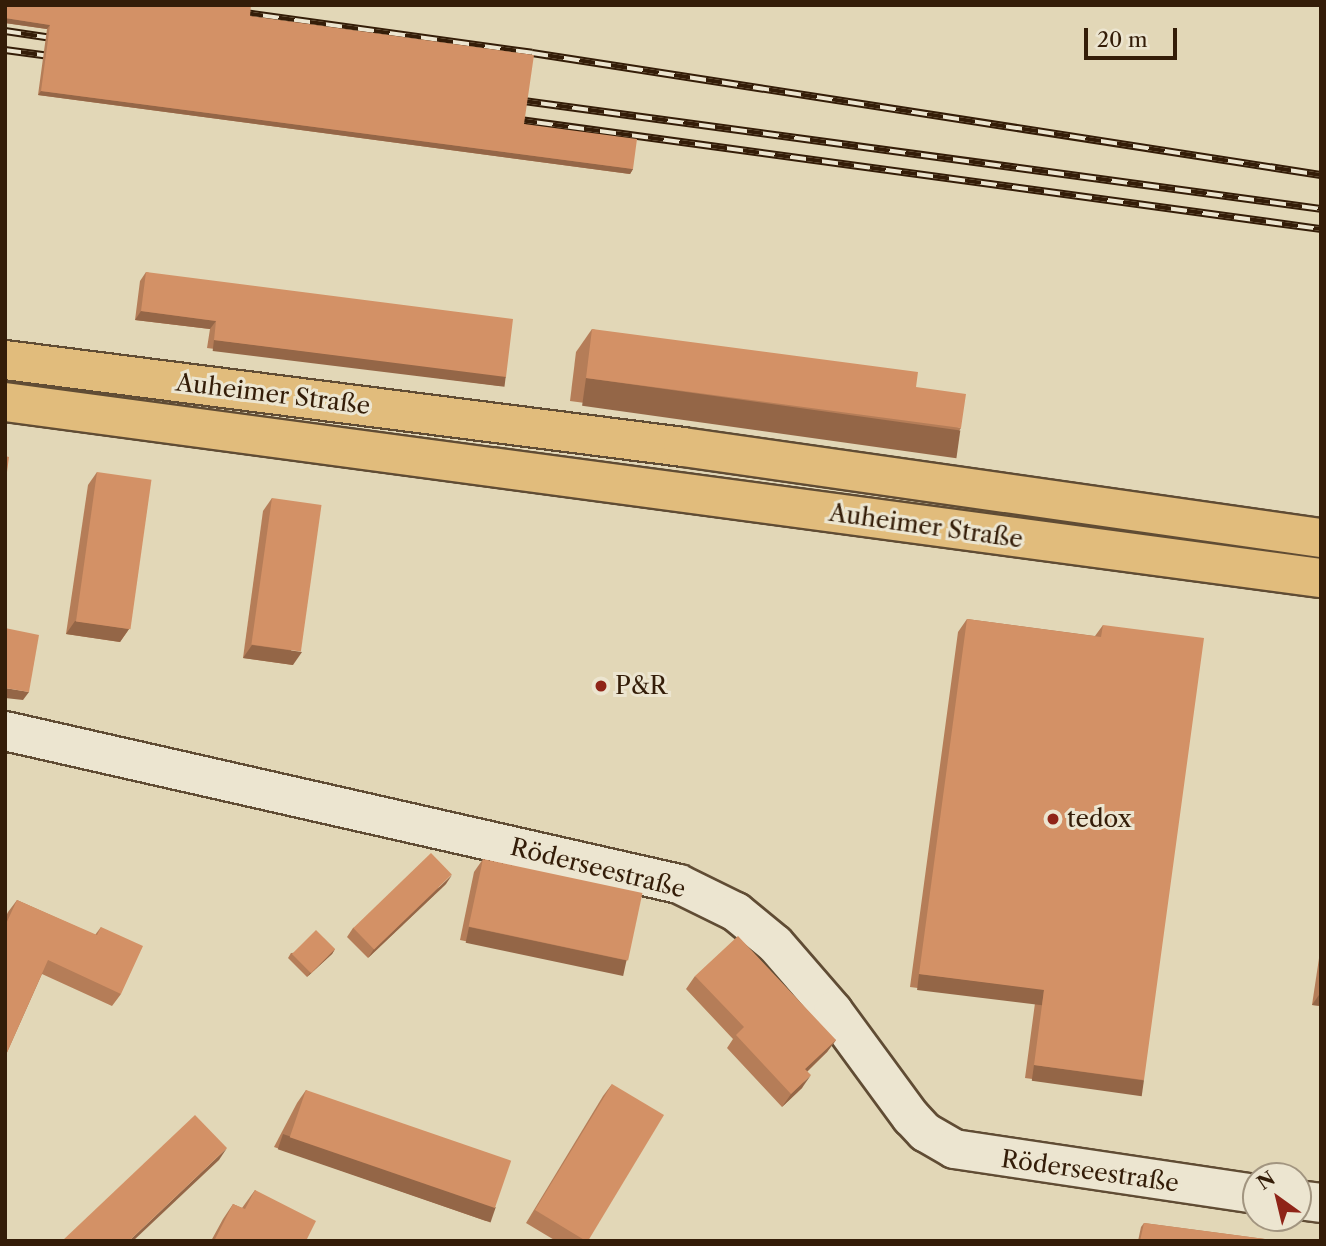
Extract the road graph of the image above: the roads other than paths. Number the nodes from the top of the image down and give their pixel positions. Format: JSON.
{"nodes":[{"id":1,"x":5,"y":360,"type":"edge"},
{"id":2,"x":5,"y":402,"type":"edge"},
{"id":3,"x":540,"y":428,"type":"junction"},
{"id":4,"x":532,"y":473,"type":"junction"},
{"id":5,"x":1321,"y":538,"type":"edge"},
{"id":6,"x":1321,"y":578,"type":"edge"},
{"id":7,"x":5,"y":731,"type":"edge"},
{"id":8,"x":1242,"y":1192,"type":"edge"}],
"edges":[{"from":1,"to":3,"type":"main road","name":"Auheimer Straße"},
{"from":2,"to":4,"type":"main road","name":"Auheimer Straße"},
{"from":3,"to":4,"type":"street"},
{"from":3,"to":5,"type":"main road","name":"Auheimer Straße"},
{"from":4,"to":6,"type":"main road","name":"Auheimer Straße"},
{"from":7,"to":8,"type":"street","name":"Röderseestraße"}]}
